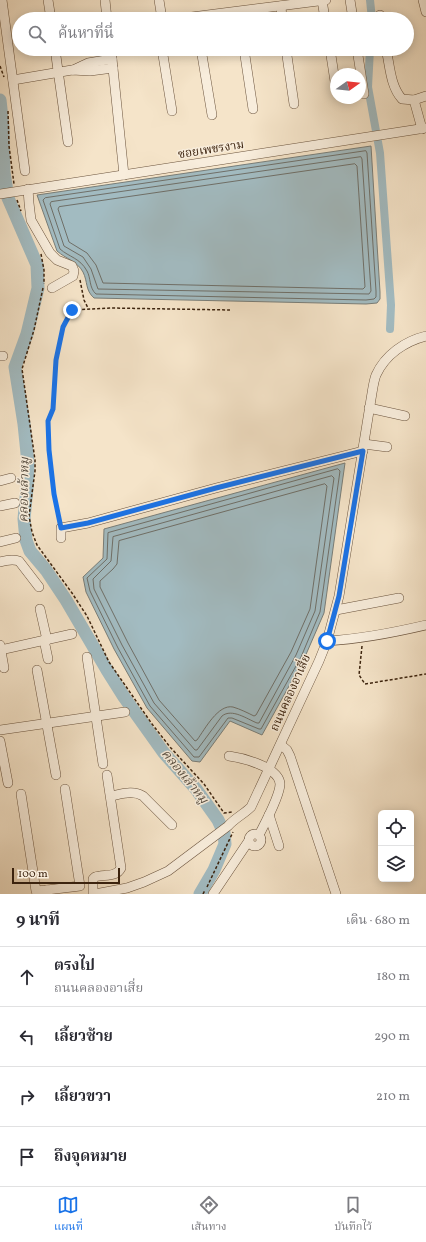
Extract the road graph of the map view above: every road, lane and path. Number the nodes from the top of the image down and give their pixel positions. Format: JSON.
{"nodes":[{"id":1,"x":2,"y":0,"type":"edge"},
{"id":2,"x":48,"y":0,"type":"edge"},
{"id":3,"x":105,"y":0,"type":"edge"},
{"id":4,"x":160,"y":0,"type":"edge"},
{"id":5,"x":324,"y":0,"type":"edge"},
{"id":6,"x":350,"y":0,"type":"edge"},
{"id":7,"x":423,"y":0,"type":"edge"},
{"id":8,"x":280,"y":6,"type":"junction"},
{"id":9,"x":50,"y":12,"type":"edge"},
{"id":10,"x":106,"y":12,"type":"edge"},
{"id":11,"x":161,"y":12,"type":"edge"},
{"id":12,"x":253,"y":12,"type":"edge"},
{"id":13,"x":281,"y":12,"type":"edge"},
{"id":14,"x":325,"y":12,"type":"edge"},
{"id":15,"x":352,"y":12,"type":"edge"},
{"id":16,"x":426,"y":12,"type":"edge"},
{"id":17,"x":56,"y":56,"type":"edge"},
{"id":18,"x":112,"y":56,"type":"edge"},
{"id":19,"x":163,"y":56,"type":"edge"},
{"id":20,"x":202,"y":56,"type":"edge"},
{"id":21,"x":245,"y":56,"type":"edge"},
{"id":22,"x":287,"y":56,"type":"edge"},
{"id":23,"x":331,"y":56,"type":"edge"},
{"id":24,"x":358,"y":56,"type":"edge"},
{"id":25,"x":387,"y":56,"type":"edge"},
{"id":26,"x":113,"y":63,"type":"junction"},
{"id":27,"x":0,"y":66,"type":"edge"},
{"id":28,"x":333,"y":68,"type":"edge"},
{"id":29,"x":360,"y":68,"type":"edge"},
{"id":30,"x":58,"y":73,"type":"junction"},
{"id":31,"x":8,"y":79,"type":"junction"},
{"id":32,"x":426,"y":96,"type":"edge"},
{"id":33,"x":414,"y":100,"type":"junction"},
{"id":34,"x":294,"y":104,"type":"dead end"},
{"id":35,"x":8,"y":107,"type":"dead end"},
{"id":36,"x":253,"y":109,"type":"dead end"},
{"id":37,"x":172,"y":111,"type":"dead end"},
{"id":38,"x":212,"y":115,"type":"dead end"},
{"id":39,"x":424,"y":129,"type":"edge"},
{"id":40,"x":68,"y":142,"type":"dead end"},
{"id":41,"x":25,"y":172,"type":"dead end"},
{"id":42,"x":124,"y":175,"type":"junction"},
{"id":43,"x":28,"y":189,"type":"junction"},
{"id":44,"x":16,"y":191,"type":"junction"},
{"id":45,"x":0,"y":194,"type":"edge"},
{"id":46,"x":24,"y":216,"type":"dead end"},
{"id":47,"x":39,"y":249,"type":"dead end"},
{"id":48,"x":74,"y":272,"type":"junction"},
{"id":49,"x":52,"y":288,"type":"dead end"},
{"id":50,"x":88,"y":309,"type":"junction"},
{"id":51,"x":230,"y":310,"type":"dead end"},
{"id":52,"x":426,"y":336,"type":"edge"},
{"id":53,"x":370,"y":408,"type":"junction"},
{"id":54,"x":405,"y":416,"type":"dead end"},
{"id":55,"x":387,"y":447,"type":"dead end"},
{"id":56,"x":363,"y":448,"type":"junction"},
{"id":57,"x":10,"y":478,"type":"dead end"},
{"id":58,"x":0,"y":481,"type":"edge"},
{"id":59,"x":15,"y":503,"type":"dead end"},
{"id":60,"x":0,"y":506,"type":"edge"},
{"id":61,"x":61,"y":528,"type":"junction"},
{"id":62,"x":16,"y":538,"type":"dead end"},
{"id":63,"x":61,"y":538,"type":"dead end"},
{"id":64,"x":0,"y":542,"type":"edge"},
{"id":65,"x":0,"y":562,"type":"edge"},
{"id":66,"x":39,"y":587,"type":"dead end"},
{"id":67,"x":399,"y":598,"type":"dead end"},
{"id":68,"x":40,"y":609,"type":"dead end"},
{"id":69,"x":336,"y":610,"type":"junction"},
{"id":70,"x":426,"y":625,"type":"edge"},
{"id":71,"x":72,"y":634,"type":"dead end"},
{"id":72,"x":362,"y":638,"type":"junction"},
{"id":73,"x":45,"y":640,"type":"junction"},
{"id":74,"x":327,"y":641,"type":"junction"},
{"id":75,"x":0,"y":648,"type":"edge"},
{"id":76,"x":87,"y":657,"type":"dead end"},
{"id":77,"x":48,"y":659,"type":"dead end"},
{"id":78,"x":4,"y":668,"type":"dead end"},
{"id":79,"x":38,"y":670,"type":"dead end"},
{"id":80,"x":426,"y":674,"type":"edge"},
{"id":81,"x":125,"y":712,"type":"dead end"},
{"id":82,"x":96,"y":717,"type":"junction"},
{"id":83,"x":47,"y":723,"type":"junction"},
{"id":84,"x":0,"y":730,"type":"edge"},
{"id":85,"x":0,"y":741,"type":"edge"},
{"id":86,"x":281,"y":744,"type":"junction"},
{"id":87,"x":229,"y":756,"type":"dead end"},
{"id":88,"x":103,"y":764,"type":"dead end"},
{"id":89,"x":270,"y":768,"type":"junction"},
{"id":90,"x":56,"y":775,"type":"dead end"},
{"id":91,"x":107,"y":775,"type":"dead end"},
{"id":92,"x":8,"y":783,"type":"dead end"},
{"id":93,"x":65,"y":789,"type":"dead end"},
{"id":94,"x":21,"y":794,"type":"dead end"},
{"id":95,"x":111,"y":796,"type":"junction"},
{"id":96,"x":231,"y":811,"type":"dead end"},
{"id":97,"x":269,"y":815,"type":"junction"},
{"id":98,"x":172,"y":825,"type":"dead end"},
{"id":99,"x":232,"y":827,"type":"junction"},
{"id":100,"x":279,"y":846,"type":"dead end"},
{"id":101,"x":47,"y":892,"type":"edge"},
{"id":102,"x":103,"y":893,"type":"edge"},
{"id":103,"x":203,"y":894,"type":"edge"},
{"id":104,"x":213,"y":894,"type":"edge"},
{"id":105,"x":336,"y":894,"type":"edge"}],
"edges":[{"from":1,"to":31,"type":"street"},
{"from":2,"to":9,"type":"street"},
{"from":3,"to":10,"type":"street"},
{"from":4,"to":11,"type":"street"},
{"from":5,"to":8,"type":"street"},
{"from":5,"to":14,"type":"street"},
{"from":6,"to":15,"type":"street"},
{"from":7,"to":16,"type":"street"},
{"from":8,"to":12,"type":"street"},
{"from":8,"to":13,"type":"street"},
{"from":17,"to":30,"type":"street"},
{"from":18,"to":26,"type":"street"},
{"from":19,"to":37,"type":"street"},
{"from":20,"to":38,"type":"street"},
{"from":21,"to":36,"type":"street"},
{"from":22,"to":34,"type":"street"},
{"from":23,"to":28,"type":"street"},
{"from":24,"to":29,"type":"street"},
{"from":25,"to":33,"type":"street"},
{"from":26,"to":30,"type":"street"},
{"from":26,"to":42,"type":"street"},
{"from":27,"to":31,"type":"path"},
{"from":30,"to":31,"type":"street"},
{"from":30,"to":40,"type":"street"},
{"from":31,"to":41,"type":"street"},
{"from":32,"to":33,"type":"street"},
{"from":33,"to":39,"type":"street"},
{"from":35,"to":44,"type":"path"},
{"from":39,"to":42,"type":"street","name":"ซอยเพชรงาม"},
{"from":42,"to":43,"type":"street","name":"ซอยเพชรงาม"},
{"from":43,"to":44,"type":"street","name":"ซอยเพชรงาม"},
{"from":43,"to":48,"type":"street"},
{"from":44,"to":45,"type":"street","name":"ซอยเพชรงาม"},
{"from":44,"to":46,"type":"path"},
{"from":47,"to":96,"type":"path"},
{"from":48,"to":49,"type":"street"},
{"from":48,"to":50,"type":"path"},
{"from":50,"to":51,"type":"path"},
{"from":50,"to":61,"type":"path"},
{"from":52,"to":53,"type":"street","name":"ถนนคลองอาเสี่ย"},
{"from":53,"to":54,"type":"street"},
{"from":53,"to":56,"type":"street","name":"ถนนคลองอาเสี่ย"},
{"from":55,"to":56,"type":"street"},
{"from":56,"to":61,"type":"street"},
{"from":56,"to":69,"type":"street","name":"ถนนคลองอาเสี่ย"},
{"from":57,"to":58,"type":"street"},
{"from":59,"to":60,"type":"street"},
{"from":61,"to":63,"type":"street"},
{"from":62,"to":64,"type":"street"},
{"from":65,"to":66,"type":"street"},
{"from":67,"to":69,"type":"street"},
{"from":68,"to":73,"type":"street"},
{"from":69,"to":74,"type":"street","name":"ถนนคลองอาเสี่ย"},
{"from":70,"to":72,"type":"street"},
{"from":71,"to":73,"type":"street"},
{"from":72,"to":74,"type":"street"},
{"from":72,"to":80,"type":"path"},
{"from":73,"to":75,"type":"street"},
{"from":73,"to":77,"type":"street"},
{"from":74,"to":86,"type":"street","name":"ถนนคลองอาเสี่ย"},
{"from":75,"to":78,"type":"street"},
{"from":76,"to":82,"type":"street"},
{"from":79,"to":83,"type":"street"},
{"from":81,"to":82,"type":"street"},
{"from":82,"to":83,"type":"street"},
{"from":82,"to":88,"type":"street"},
{"from":83,"to":84,"type":"street"},
{"from":83,"to":90,"type":"street"},
{"from":85,"to":92,"type":"street"},
{"from":86,"to":89,"type":"street","name":"ถนนคลองอาเสี่ย"},
{"from":86,"to":105,"type":"street"},
{"from":87,"to":89,"type":"street"},
{"from":89,"to":97,"type":"street"},
{"from":89,"to":99,"type":"street","name":"ถนนคลองอาเสี่ย"},
{"from":91,"to":95,"type":"street"},
{"from":93,"to":101,"type":"street"},
{"from":94,"to":101,"type":"street"},
{"from":95,"to":98,"type":"street"},
{"from":95,"to":102,"type":"street"},
{"from":97,"to":100,"type":"street"},
{"from":97,"to":104,"type":"street"},
{"from":99,"to":102,"type":"street","name":"ถนนคลองอาเสี่ย"},
{"from":99,"to":103,"type":"path"}]}
